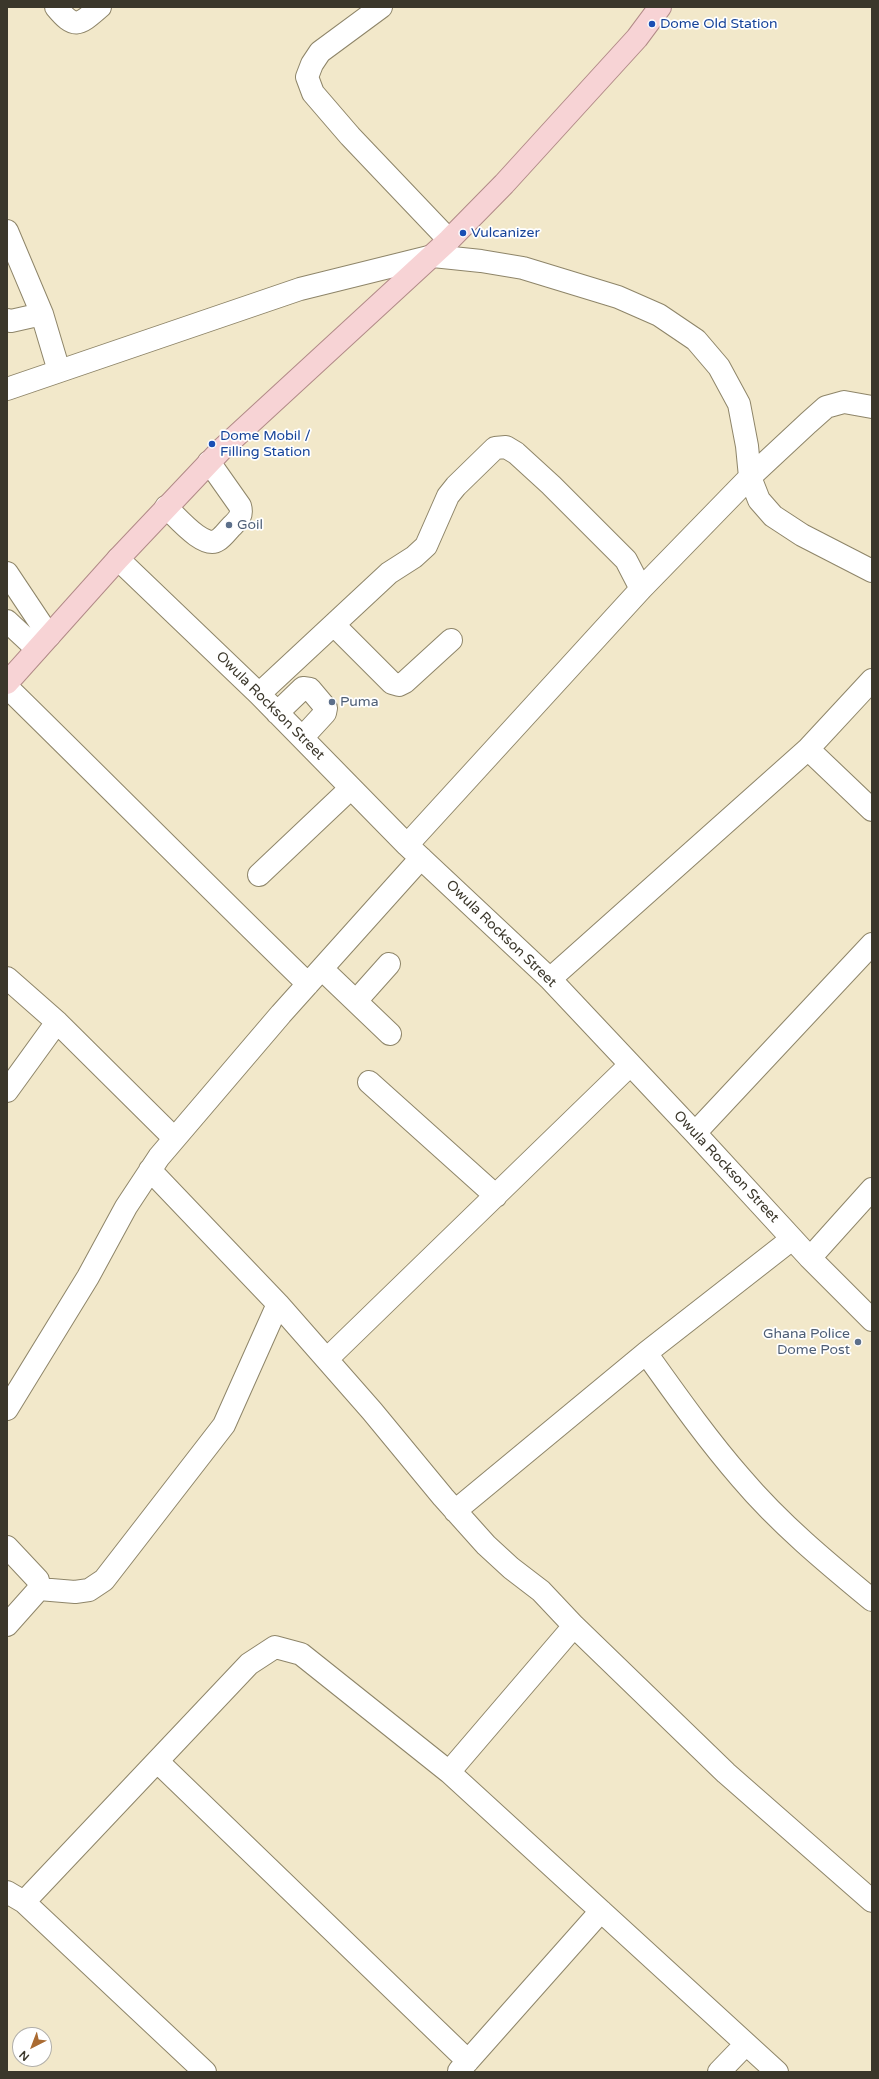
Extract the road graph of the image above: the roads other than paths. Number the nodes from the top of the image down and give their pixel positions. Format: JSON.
{"nodes":[{"id":1,"x":56,"y":7,"type":"edge"},
{"id":2,"x":100,"y":7,"type":"edge"},
{"id":3,"x":381,"y":7,"type":"edge"},
{"id":4,"x":660,"y":7,"type":"edge"},
{"id":5,"x":7,"y":232,"type":"edge"},
{"id":6,"x":449,"y":240,"type":"junction"},
{"id":7,"x":433,"y":256,"type":"junction"},
{"id":8,"x":42,"y":314,"type":"junction"},
{"id":9,"x":7,"y":320,"type":"edge"},
{"id":10,"x":60,"y":371,"type":"junction"},
{"id":11,"x":7,"y":389,"type":"edge"},
{"id":12,"x":872,"y":407,"type":"edge"},
{"id":13,"x":209,"y":462,"type":"junction"},
{"id":14,"x":750,"y":477,"type":"junction"},
{"id":15,"x":166,"y":507,"type":"junction"},
{"id":16,"x":118,"y":559,"type":"junction"},
{"id":17,"x":872,"y":571,"type":"edge"},
{"id":18,"x":7,"y":573,"type":"edge"},
{"id":19,"x":641,"y":589,"type":"junction"},
{"id":20,"x":7,"y":621,"type":"edge"},
{"id":21,"x":334,"y":625,"type":"junction"},
{"id":22,"x":451,"y":640,"type":"dead end"},
{"id":23,"x":43,"y":642,"type":"junction"},
{"id":24,"x":872,"y":680,"type":"edge"},
{"id":25,"x":7,"y":683,"type":"edge"},
{"id":26,"x":7,"y":687,"type":"edge"},
{"id":27,"x":259,"y":694,"type":"junction"},
{"id":28,"x":277,"y":713,"type":"junction"},
{"id":29,"x":302,"y":738,"type":"junction"},
{"id":30,"x":808,"y":749,"type":"junction"},
{"id":31,"x":351,"y":788,"type":"junction"},
{"id":32,"x":872,"y":810,"type":"edge"},
{"id":33,"x":414,"y":851,"type":"junction"},
{"id":34,"x":260,"y":875,"type":"dead end"},
{"id":35,"x":872,"y":944,"type":"edge"},
{"id":36,"x":389,"y":964,"type":"dead end"},
{"id":37,"x":315,"y":976,"type":"junction"},
{"id":38,"x":7,"y":978,"type":"edge"},
{"id":39,"x":550,"y":979,"type":"junction"},
{"id":40,"x":356,"y":1002,"type":"junction"},
{"id":41,"x":57,"y":1022,"type":"junction"},
{"id":42,"x":390,"y":1034,"type":"dead end"},
{"id":43,"x":630,"y":1065,"type":"junction"},
{"id":44,"x":369,"y":1082,"type":"dead end"},
{"id":45,"x":7,"y":1092,"type":"edge"},
{"id":46,"x":695,"y":1133,"type":"junction"},
{"id":47,"x":174,"y":1138,"type":"junction"},
{"id":48,"x":150,"y":1170,"type":"junction"},
{"id":49,"x":872,"y":1189,"type":"edge"},
{"id":50,"x":496,"y":1196,"type":"junction"},
{"id":51,"x":792,"y":1239,"type":"junction"},
{"id":52,"x":810,"y":1258,"type":"junction"},
{"id":53,"x":278,"y":1304,"type":"junction"},
{"id":54,"x":872,"y":1320,"type":"edge"},
{"id":55,"x":646,"y":1353,"type":"junction"},
{"id":56,"x":327,"y":1360,"type":"junction"},
{"id":57,"x":7,"y":1409,"type":"edge"},
{"id":58,"x":455,"y":1511,"type":"junction"},
{"id":59,"x":7,"y":1547,"type":"edge"},
{"id":60,"x":39,"y":1589,"type":"junction"},
{"id":61,"x":872,"y":1600,"type":"edge"},
{"id":62,"x":7,"y":1625,"type":"edge"},
{"id":63,"x":574,"y":1626,"type":"junction"},
{"id":64,"x":158,"y":1762,"type":"junction"},
{"id":65,"x":449,"y":1772,"type":"junction"},
{"id":66,"x":15,"y":1897,"type":"edge"},
{"id":67,"x":872,"y":1901,"type":"edge"},
{"id":68,"x":601,"y":1911,"type":"junction"},
{"id":69,"x":746,"y":2044,"type":"junction"},
{"id":70,"x":463,"y":2067,"type":"edge"},
{"id":71,"x":205,"y":2072,"type":"edge"},
{"id":72,"x":719,"y":2072,"type":"edge"},
{"id":73,"x":777,"y":2072,"type":"edge"}],
"edges":[{"from":1,"to":2,"type":"street"},
{"from":3,"to":6,"type":"street"},
{"from":4,"to":6,"type":"main road"},
{"from":5,"to":8,"type":"street"},
{"from":6,"to":7,"type":"main road"},
{"from":7,"to":10,"type":"street"},
{"from":7,"to":13,"type":"main road"},
{"from":7,"to":14,"type":"street"},
{"from":8,"to":9,"type":"street"},
{"from":8,"to":10,"type":"street"},
{"from":10,"to":11,"type":"street"},
{"from":12,"to":14,"type":"street"},
{"from":13,"to":15,"type":"main road"},
{"from":13,"to":15,"type":"street"},
{"from":14,"to":17,"type":"street"},
{"from":14,"to":19,"type":"street"},
{"from":15,"to":16,"type":"main road"},
{"from":16,"to":23,"type":"main road"},
{"from":16,"to":27,"type":"street","name":"Owula Rockson Street"},
{"from":18,"to":23,"type":"street"},
{"from":19,"to":21,"type":"street"},
{"from":19,"to":33,"type":"street"},
{"from":20,"to":23,"type":"street"},
{"from":21,"to":22,"type":"street"},
{"from":21,"to":27,"type":"street"},
{"from":23,"to":25,"type":"main road"},
{"from":24,"to":30,"type":"street"},
{"from":26,"to":37,"type":"street"},
{"from":27,"to":28,"type":"street","name":"Owula Rockson Street"},
{"from":28,"to":29,"type":"street","name":"Owula Rockson Street"},
{"from":28,"to":29,"type":"street"},
{"from":29,"to":31,"type":"street","name":"Owula Rockson Street"},
{"from":30,"to":32,"type":"street"},
{"from":30,"to":39,"type":"street"},
{"from":31,"to":33,"type":"street","name":"Owula Rockson Street"},
{"from":31,"to":34,"type":"street"},
{"from":33,"to":37,"type":"street"},
{"from":33,"to":39,"type":"street","name":"Owula Rockson Street"},
{"from":35,"to":46,"type":"street"},
{"from":36,"to":40,"type":"street"},
{"from":37,"to":40,"type":"street"},
{"from":37,"to":47,"type":"street"},
{"from":38,"to":41,"type":"street"},
{"from":39,"to":43,"type":"street","name":"Owula Rockson Street"},
{"from":40,"to":42,"type":"street"},
{"from":41,"to":45,"type":"street"},
{"from":41,"to":47,"type":"street"},
{"from":43,"to":46,"type":"street","name":"Owula Rockson Street"},
{"from":43,"to":50,"type":"street"},
{"from":44,"to":50,"type":"street"},
{"from":46,"to":51,"type":"street","name":"Owula Rockson Street"},
{"from":47,"to":48,"type":"street"},
{"from":48,"to":53,"type":"street"},
{"from":48,"to":57,"type":"street"},
{"from":49,"to":52,"type":"street"},
{"from":50,"to":56,"type":"street"},
{"from":51,"to":52,"type":"street","name":"Owula Rockson Street"},
{"from":51,"to":55,"type":"street"},
{"from":52,"to":54,"type":"street","name":"Owula Rockson Street"},
{"from":53,"to":56,"type":"street"},
{"from":53,"to":60,"type":"street"},
{"from":55,"to":58,"type":"street"},
{"from":55,"to":61,"type":"street"},
{"from":56,"to":58,"type":"street"},
{"from":58,"to":63,"type":"street"},
{"from":59,"to":60,"type":"street"},
{"from":60,"to":62,"type":"street"},
{"from":63,"to":65,"type":"street"},
{"from":63,"to":67,"type":"street"},
{"from":64,"to":65,"type":"street"},
{"from":64,"to":66,"type":"street"},
{"from":64,"to":70,"type":"street"},
{"from":65,"to":68,"type":"street"},
{"from":66,"to":71,"type":"street"},
{"from":68,"to":69,"type":"street"},
{"from":68,"to":70,"type":"street"},
{"from":69,"to":72,"type":"street"},
{"from":69,"to":73,"type":"street"}]}
